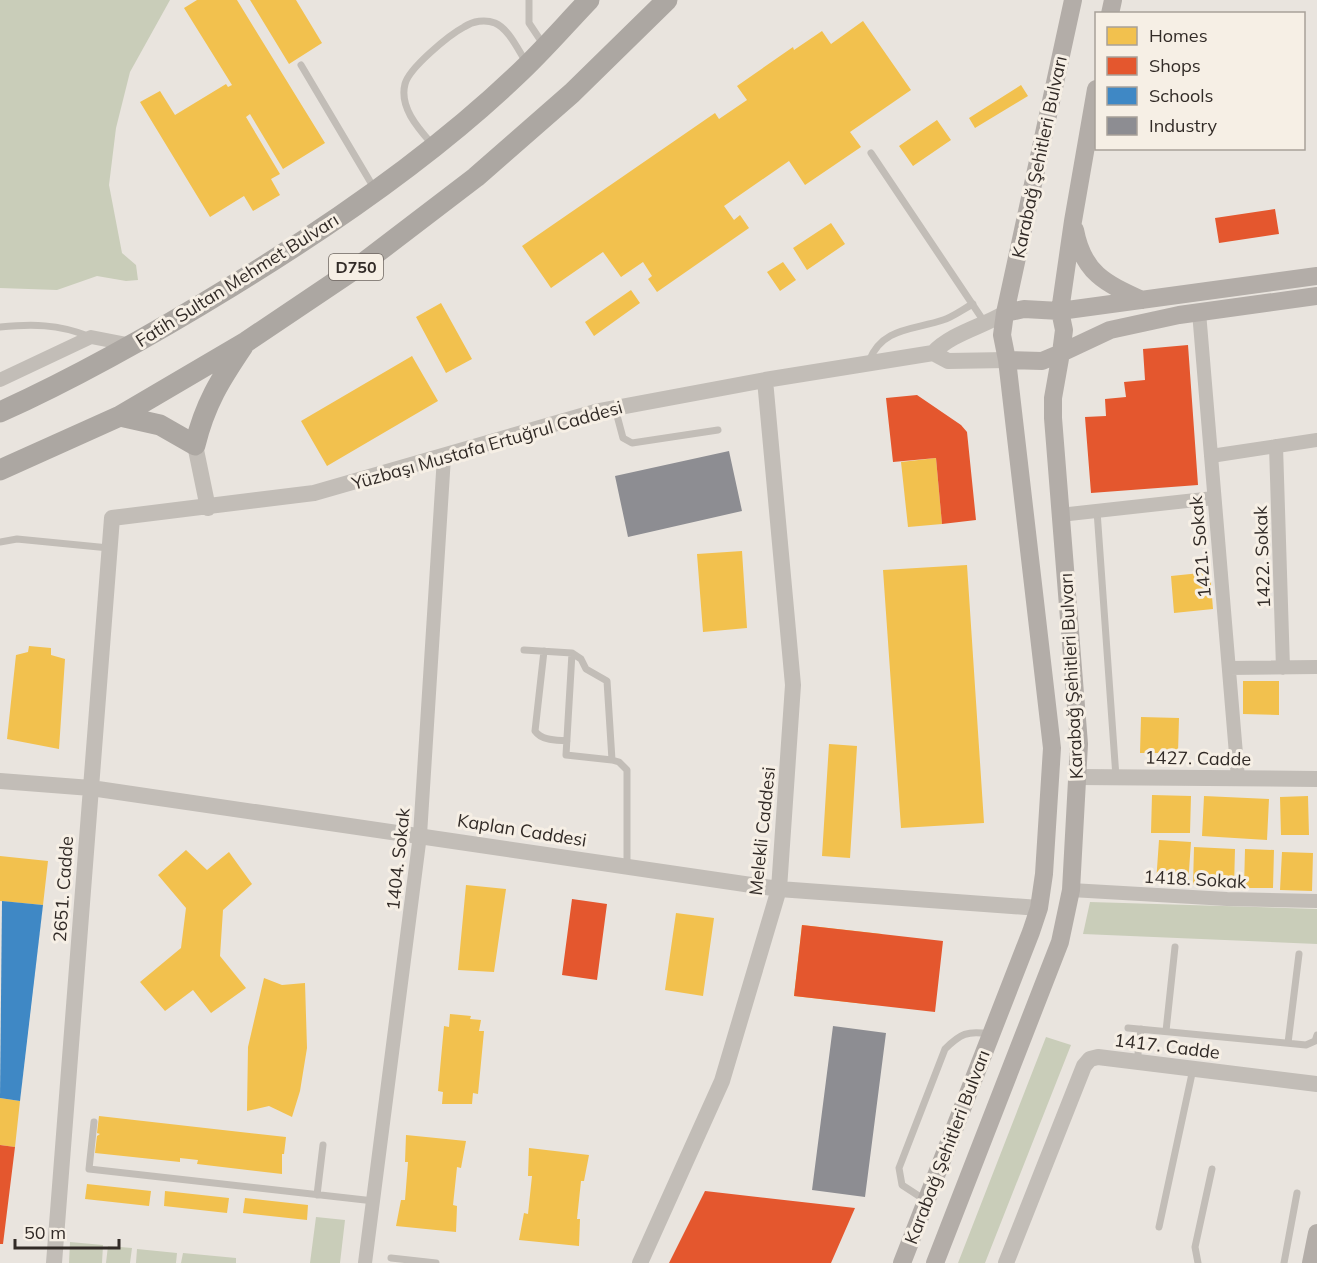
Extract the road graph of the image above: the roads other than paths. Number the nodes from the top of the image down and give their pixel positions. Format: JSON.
{"nodes":[{"id":1,"x":529,"y":0,"type":"edge"},
{"id":2,"x":589,"y":0,"type":"edge"},
{"id":3,"x":667,"y":0,"type":"edge"},
{"id":4,"x":1073,"y":0,"type":"edge"},
{"id":5,"x":544,"y":47,"type":"junction"},
{"id":6,"x":527,"y":64,"type":"junction"},
{"id":7,"x":301,"y":65,"type":"dead end"},
{"id":8,"x":1095,"y":95,"type":"edge"},
{"id":9,"x":433,"y":146,"type":"junction"},
{"id":10,"x":871,"y":153,"type":"dead end"},
{"id":11,"x":375,"y":191,"type":"junction"},
{"id":12,"x":1073,"y":221,"type":"junction"},
{"id":13,"x":1317,"y":276,"type":"edge"},
{"id":14,"x":1317,"y":297,"type":"edge"},
{"id":15,"x":1142,"y":300,"type":"junction"},
{"id":16,"x":972,"y":304,"type":"junction"},
{"id":17,"x":1060,"y":311,"type":"junction"},
{"id":18,"x":1199,"y":312,"type":"junction"},
{"id":19,"x":1005,"y":313,"type":"junction"},
{"id":20,"x":986,"y":325,"type":"junction"},
{"id":21,"x":0,"y":327,"type":"edge"},
{"id":22,"x":91,"y":337,"type":"junction"},
{"id":23,"x":246,"y":342,"type":"junction"},
{"id":24,"x":132,"y":345,"type":"junction"},
{"id":25,"x":933,"y":353,"type":"junction"},
{"id":26,"x":1061,"y":353,"type":"junction"},
{"id":27,"x":1007,"y":360,"type":"junction"},
{"id":28,"x":868,"y":363,"type":"junction"},
{"id":29,"x":0,"y":380,"type":"edge"},
{"id":30,"x":765,"y":380,"type":"junction"},
{"id":31,"x":615,"y":408,"type":"junction"},
{"id":32,"x":0,"y":412,"type":"edge"},
{"id":33,"x":120,"y":416,"type":"junction"},
{"id":34,"x":718,"y":430,"type":"dead end"},
{"id":35,"x":1317,"y":440,"type":"edge"},
{"id":36,"x":195,"y":444,"type":"junction"},
{"id":37,"x":1276,"y":446,"type":"junction"},
{"id":38,"x":1211,"y":456,"type":"junction"},
{"id":39,"x":444,"y":457,"type":"junction"},
{"id":40,"x":0,"y":470,"type":"edge"},
{"id":41,"x":1214,"y":498,"type":"junction"},
{"id":42,"x":208,"y":508,"type":"junction"},
{"id":43,"x":1097,"y":511,"type":"junction"},
{"id":44,"x":1060,"y":515,"type":"junction"},
{"id":45,"x":112,"y":518,"type":"joint"},
{"id":46,"x":0,"y":542,"type":"edge"},
{"id":47,"x":109,"y":548,"type":"junction"},
{"id":48,"x":524,"y":650,"type":"dead end"},
{"id":49,"x":544,"y":651,"type":"junction"},
{"id":50,"x":572,"y":653,"type":"junction"},
{"id":51,"x":1317,"y":667,"type":"edge"},
{"id":52,"x":1229,"y":668,"type":"junction"},
{"id":53,"x":1283,"y":668,"type":"junction"},
{"id":54,"x":567,"y":741,"type":"junction"},
{"id":55,"x":612,"y":760,"type":"junction"},
{"id":56,"x":1078,"y":777,"type":"junction"},
{"id":57,"x":1116,"y":777,"type":"junction"},
{"id":58,"x":1239,"y":778,"type":"junction"},
{"id":59,"x":1317,"y":779,"type":"edge"},
{"id":60,"x":0,"y":781,"type":"edge"},
{"id":61,"x":91,"y":788,"type":"junction"},
{"id":62,"x":420,"y":835,"type":"junction"},
{"id":63,"x":627,"y":866,"type":"junction"},
{"id":64,"x":779,"y":889,"type":"junction"},
{"id":65,"x":1071,"y":890,"type":"junction"},
{"id":66,"x":1317,"y":901,"type":"edge"},
{"id":67,"x":1039,"y":908,"type":"junction"},
{"id":68,"x":1175,"y":947,"type":"dead end"},
{"id":69,"x":1299,"y":954,"type":"dead end"},
{"id":70,"x":1128,"y":1028,"type":"dead end"},
{"id":71,"x":1141,"y":1029,"type":"junction"},
{"id":72,"x":1166,"y":1031,"type":"junction"},
{"id":73,"x":992,"y":1034,"type":"junction"},
{"id":74,"x":1317,"y":1035,"type":"edge"},
{"id":75,"x":1288,"y":1042,"type":"junction"},
{"id":76,"x":1137,"y":1062,"type":"junction"},
{"id":77,"x":1193,"y":1069,"type":"junction"},
{"id":78,"x":1317,"y":1084,"type":"edge"},
{"id":79,"x":94,"y":1122,"type":"dead end"},
{"id":80,"x":323,"y":1145,"type":"dead end"},
{"id":81,"x":1212,"y":1168,"type":"dead end"},
{"id":82,"x":1297,"y":1193,"type":"dead end"},
{"id":83,"x":317,"y":1195,"type":"junction"},
{"id":84,"x":374,"y":1201,"type":"junction"},
{"id":85,"x":926,"y":1201,"type":"junction"},
{"id":86,"x":1159,"y":1227,"type":"dead end"},
{"id":87,"x":1317,"y":1233,"type":"edge"},
{"id":88,"x":391,"y":1258,"type":"dead end"},
{"id":89,"x":54,"y":1263,"type":"edge"},
{"id":90,"x":365,"y":1263,"type":"edge"},
{"id":91,"x":436,"y":1263,"type":"edge"},
{"id":92,"x":640,"y":1263,"type":"edge"},
{"id":93,"x":902,"y":1263,"type":"edge"},
{"id":94,"x":935,"y":1263,"type":"edge"},
{"id":95,"x":1006,"y":1263,"type":"edge"},
{"id":96,"x":1198,"y":1263,"type":"edge"},
{"id":97,"x":1284,"y":1263,"type":"edge"},
{"id":98,"x":1311,"y":1263,"type":"edge"}],
"edges":[{"from":1,"to":5,"type":"lane"},
{"from":2,"to":5,"type":"highway","name":"Fatih Sultan Mehmet Bulvarı","number":"D750"},
{"from":3,"to":23,"type":"highway","number":"D750"},
{"from":4,"to":19,"type":"main road","name":"Karabağ Şehitleri Bulvarı"},
{"from":5,"to":6,"type":"highway","name":"Fatih Sultan Mehmet Bulvarı","number":"D750"},
{"from":6,"to":9,"type":"highway","name":"Fatih Sultan Mehmet Bulvarı","number":"D750"},
{"from":6,"to":9,"type":"lane"},
{"from":7,"to":11,"type":"lane"},
{"from":8,"to":12,"type":"main road","name":"Karabağ Şehitleri Bulvarı"},
{"from":9,"to":11,"type":"highway","name":"Fatih Sultan Mehmet Bulvarı","number":"D750"},
{"from":10,"to":16,"type":"lane"},
{"from":11,"to":24,"type":"highway","name":"Fatih Sultan Mehmet Bulvarı","number":"D750"},
{"from":12,"to":15,"type":"main road"},
{"from":12,"to":17,"type":"main road","name":"Karabağ Şehitleri Bulvarı"},
{"from":13,"to":15,"type":"main road"},
{"from":14,"to":18,"type":"main road"},
{"from":15,"to":17,"type":"main road"},
{"from":16,"to":20,"type":"lane"},
{"from":16,"to":28,"type":"lane"},
{"from":17,"to":19,"type":"main road"},
{"from":17,"to":26,"type":"main road","name":"Karabağ Şehitleri Bulvarı"},
{"from":18,"to":26,"type":"main road"},
{"from":18,"to":38,"type":"street","name":"1421. Sokak"},
{"from":19,"to":20,"type":"street","name":"Yüzbaşı Mustafa Ertuğrul Caddesi"},
{"from":19,"to":27,"type":"main road","name":"Karabağ Şehitleri Bulvarı"},
{"from":20,"to":25,"type":"street","name":"Yüzbaşı Mustafa Ertuğrul Caddesi"},
{"from":21,"to":22,"type":"lane"},
{"from":22,"to":24,"type":"street"},
{"from":22,"to":29,"type":"street"},
{"from":23,"to":33,"type":"highway","number":"D750"},
{"from":23,"to":36,"type":"highway"},
{"from":24,"to":32,"type":"highway","name":"Fatih Sultan Mehmet Bulvarı","number":"D750"},
{"from":25,"to":27,"type":"street","name":"Yüzbaşı Mustafa Ertuğrul Caddesi"},
{"from":25,"to":28,"type":"street","name":"Yüzbaşı Mustafa Ertuğrul Caddesi"},
{"from":26,"to":27,"type":"main road"},
{"from":26,"to":44,"type":"main road","name":"Karabağ Şehitleri Bulvarı"},
{"from":27,"to":67,"type":"main road","name":"Karabağ Şehitleri Bulvarı"},
{"from":28,"to":30,"type":"street","name":"Yüzbaşı Mustafa Ertuğrul Caddesi"},
{"from":30,"to":31,"type":"street","name":"Yüzbaşı Mustafa Ertuğrul Caddesi"},
{"from":30,"to":64,"type":"street","name":"Melekli Caddesi"},
{"from":31,"to":34,"type":"lane"},
{"from":31,"to":39,"type":"street","name":"Yüzbaşı Mustafa Ertuğrul Caddesi"},
{"from":33,"to":36,"type":"highway"},
{"from":33,"to":40,"type":"highway","number":"D750"},
{"from":35,"to":37,"type":"street"},
{"from":36,"to":42,"type":"street"},
{"from":37,"to":38,"type":"street"},
{"from":37,"to":53,"type":"street","name":"1422. Sokak"},
{"from":38,"to":41,"type":"street","name":"1421. Sokak"},
{"from":39,"to":42,"type":"street","name":"Yüzbaşı Mustafa Ertuğrul Caddesi"},
{"from":39,"to":62,"type":"street","name":"1404. Sokak"},
{"from":41,"to":43,"type":"street"},
{"from":41,"to":52,"type":"street","name":"1421. Sokak"},
{"from":42,"to":45,"type":"street","name":"Yüzbaşı Mustafa Ertuğrul Caddesi"},
{"from":43,"to":44,"type":"street"},
{"from":43,"to":57,"type":"lane"},
{"from":44,"to":56,"type":"main road","name":"Karabağ Şehitleri Bulvarı"},
{"from":45,"to":47,"type":"street","name":"2651. Cadde"},
{"from":46,"to":47,"type":"lane"},
{"from":47,"to":61,"type":"street","name":"2651. Cadde"},
{"from":48,"to":49,"type":"lane"},
{"from":49,"to":50,"type":"lane"},
{"from":49,"to":54,"type":"lane"},
{"from":50,"to":54,"type":"lane"},
{"from":50,"to":55,"type":"lane"},
{"from":51,"to":53,"type":"street"},
{"from":52,"to":53,"type":"street"},
{"from":52,"to":58,"type":"street","name":"1421. Sokak"},
{"from":54,"to":55,"type":"lane"},
{"from":55,"to":63,"type":"lane"},
{"from":56,"to":57,"type":"street","name":"1427. Cadde"},
{"from":56,"to":65,"type":"main road","name":"Karabağ Şehitleri Bulvarı"},
{"from":57,"to":58,"type":"street","name":"1427. Cadde"},
{"from":58,"to":59,"type":"street","name":"1427. Cadde"},
{"from":60,"to":61,"type":"street","name":"Kaplan Caddesi"},
{"from":61,"to":62,"type":"street","name":"Kaplan Caddesi"},
{"from":61,"to":89,"type":"street","name":"2651. Cadde"},
{"from":62,"to":63,"type":"street","name":"Kaplan Caddesi"},
{"from":62,"to":84,"type":"street","name":"1404. Sokak"},
{"from":63,"to":64,"type":"street","name":"Kaplan Caddesi"},
{"from":64,"to":67,"type":"street","name":"Kaplan Caddesi"},
{"from":64,"to":92,"type":"street","name":"Melekli Caddesi"},
{"from":65,"to":66,"type":"street","name":"1418. Sokak"},
{"from":65,"to":94,"type":"main road","name":"Karabağ Şehitleri Bulvarı"},
{"from":67,"to":73,"type":"main road","name":"Karabağ Şehitleri Bulvarı"},
{"from":68,"to":72,"type":"lane"},
{"from":69,"to":75,"type":"lane"},
{"from":70,"to":71,"type":"lane"},
{"from":71,"to":72,"type":"lane"},
{"from":71,"to":76,"type":"lane"},
{"from":72,"to":75,"type":"lane"},
{"from":73,"to":85,"type":"main road","name":"Karabağ Şehitleri Bulvarı"},
{"from":73,"to":85,"type":"lane"},
{"from":74,"to":75,"type":"lane"},
{"from":76,"to":77,"type":"street","name":"1417. Cadde"},
{"from":76,"to":95,"type":"street","name":"1417. Cadde"},
{"from":77,"to":78,"type":"street","name":"1417. Cadde"},
{"from":77,"to":86,"type":"lane"},
{"from":79,"to":83,"type":"lane"},
{"from":80,"to":83,"type":"lane"},
{"from":81,"to":96,"type":"lane"},
{"from":82,"to":97,"type":"lane"},
{"from":83,"to":84,"type":"lane"},
{"from":84,"to":90,"type":"street","name":"1404. Sokak"},
{"from":85,"to":93,"type":"main road","name":"Karabağ Şehitleri Bulvarı"},
{"from":87,"to":98,"type":"main road"},
{"from":88,"to":91,"type":"lane"}]}
